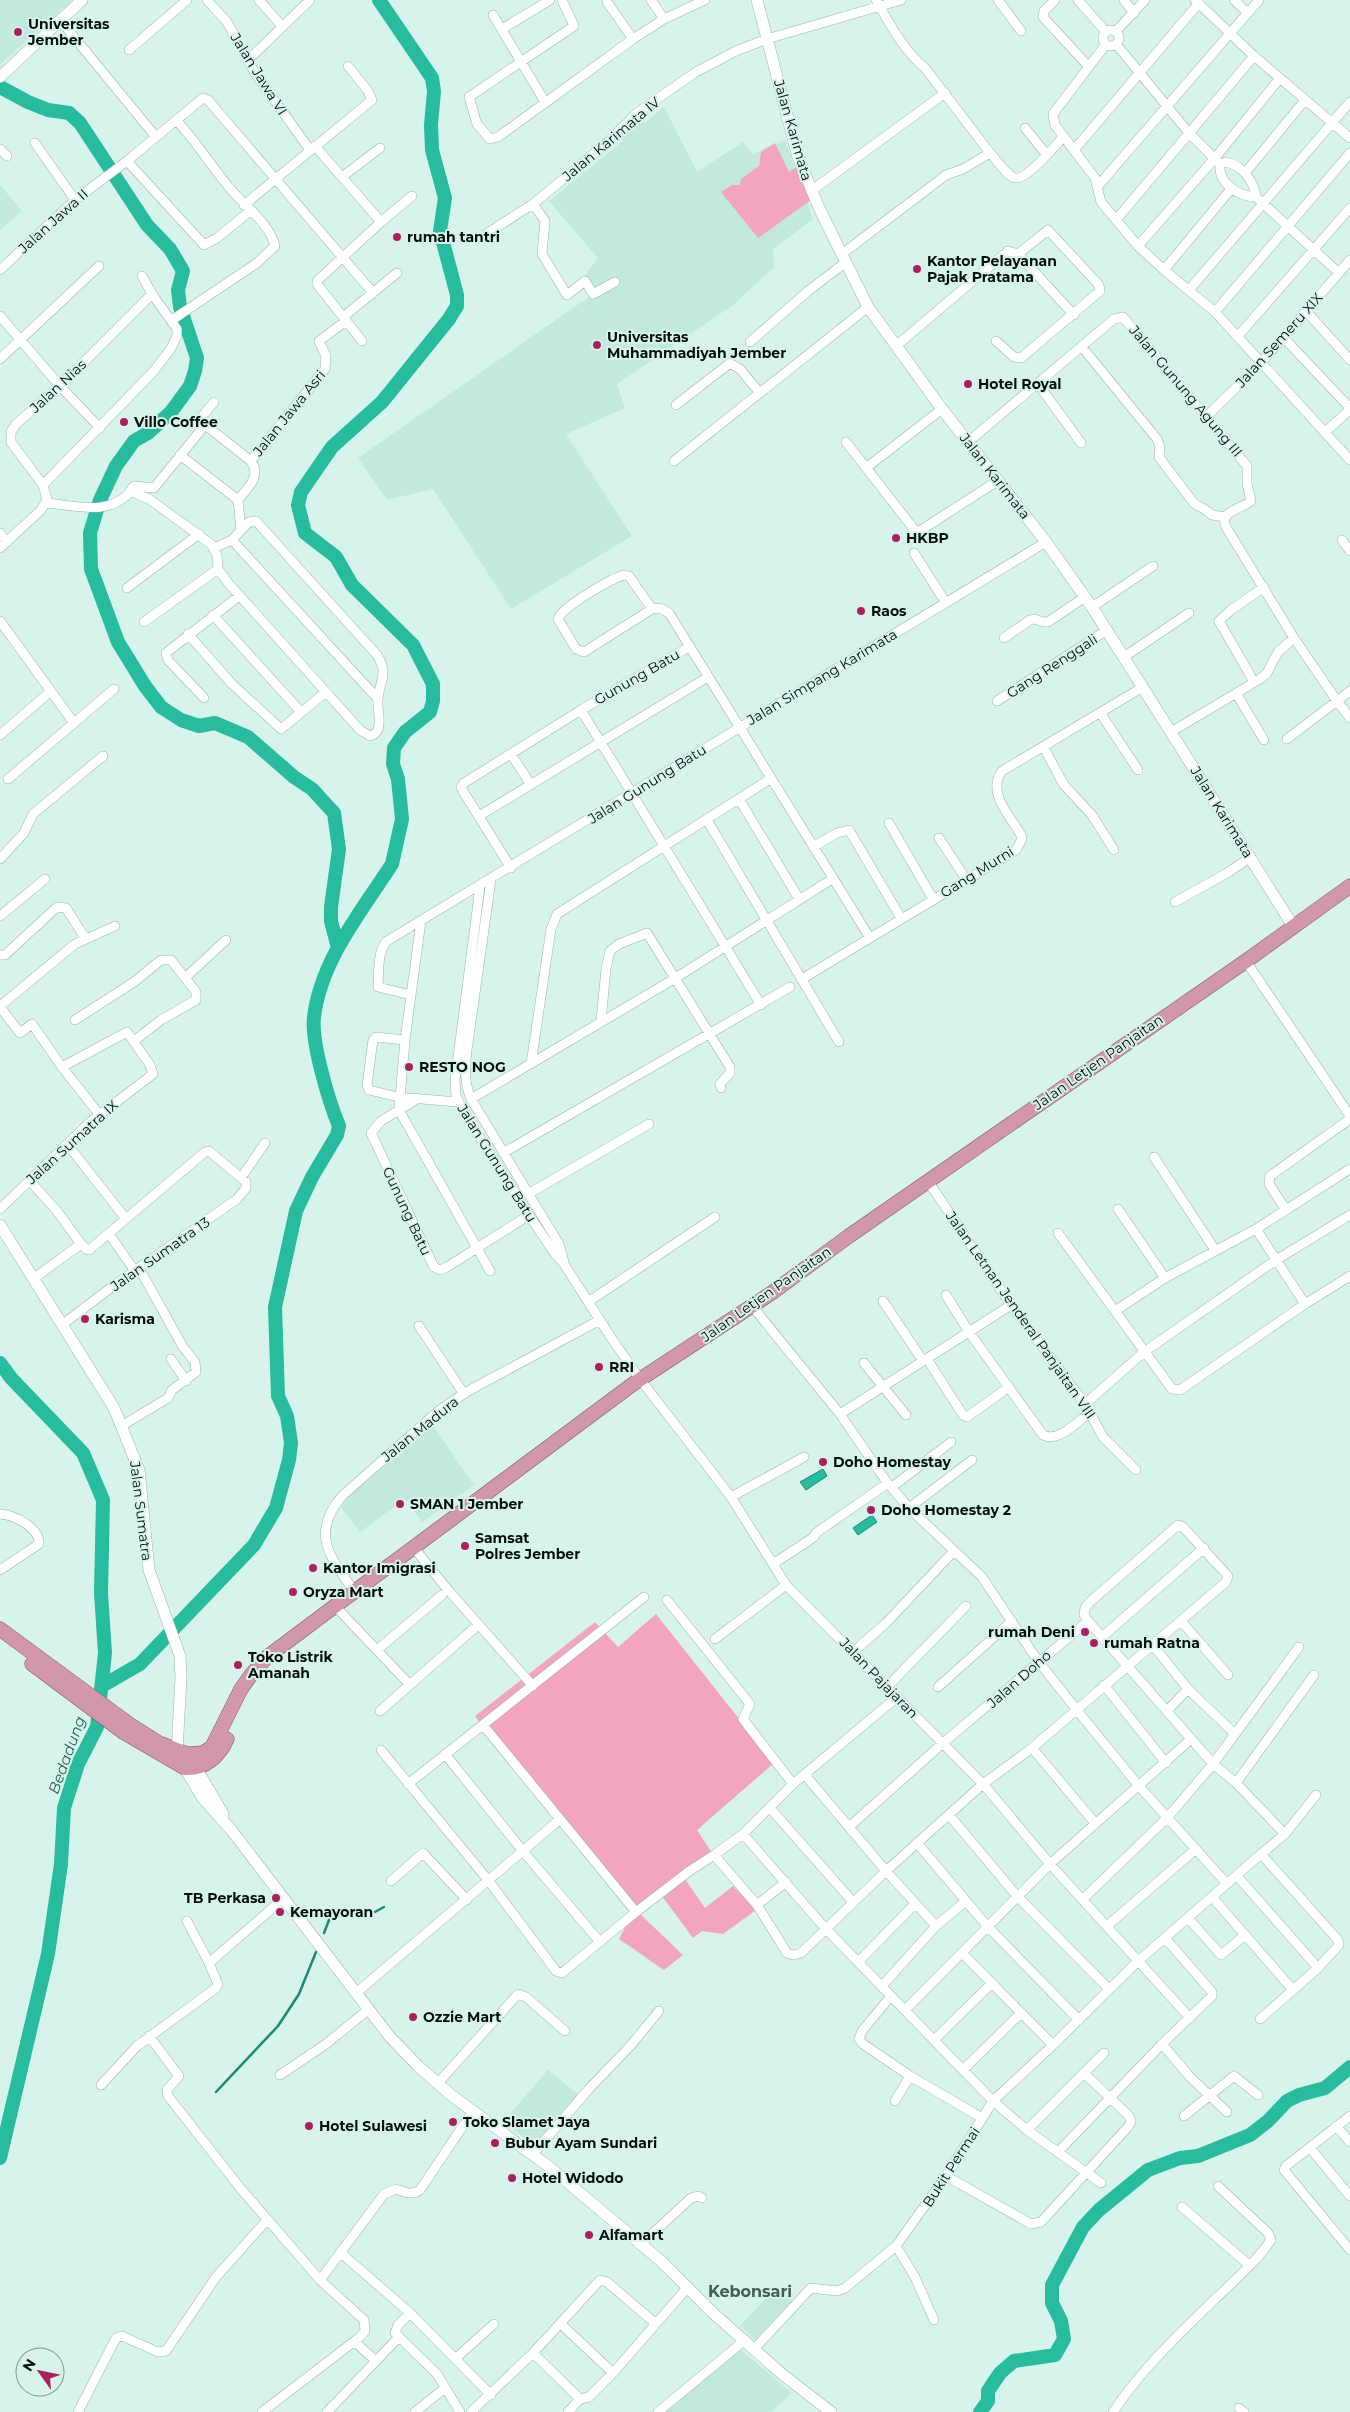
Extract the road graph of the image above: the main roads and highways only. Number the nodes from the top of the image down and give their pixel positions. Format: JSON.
{"nodes":[{"id":1,"x":82,"y":0,"type":"edge"},
{"id":2,"x":757,"y":0,"type":"edge"},
{"id":3,"x":0,"y":76,"type":"edge"},
{"id":4,"x":1350,"y":886,"type":"edge"},
{"id":5,"x":1292,"y":926,"type":"junction"},
{"id":6,"x":0,"y":1225,"type":"edge"},
{"id":7,"x":0,"y":1629,"type":"edge"},
{"id":8,"x":0,"y":1640,"type":"edge"},
{"id":9,"x":251,"y":1675,"type":"junction"},
{"id":10,"x":58,"y":1679,"type":"junction"},
{"id":11,"x":126,"y":1728,"type":"junction"},
{"id":12,"x":181,"y":1748,"type":"junction"},
{"id":13,"x":190,"y":1768,"type":"junction"},
{"id":14,"x":830,"y":2412,"type":"edge"}],
"edges":[{"from":1,"to":3,"type":"main road"},
{"from":2,"to":5,"type":"main road","name":"Jalan Karimata"},
{"from":4,"to":5,"type":"highway","name":"Jalan Letjen Panjaitan"},
{"from":5,"to":9,"type":"highway","name":"Jalan Letjen Panjaitan"},
{"from":6,"to":12,"type":"main road","name":"Jalan Sumatra"},
{"from":7,"to":10,"type":"highway"},
{"from":8,"to":10,"type":"highway"},
{"from":9,"to":12,"type":"highway"},
{"from":9,"to":13,"type":"highway"},
{"from":10,"to":11,"type":"highway"},
{"from":11,"to":12,"type":"highway"},
{"from":11,"to":13,"type":"highway"},
{"from":12,"to":13,"type":"main road"},
{"from":13,"to":14,"type":"main road"}]}
